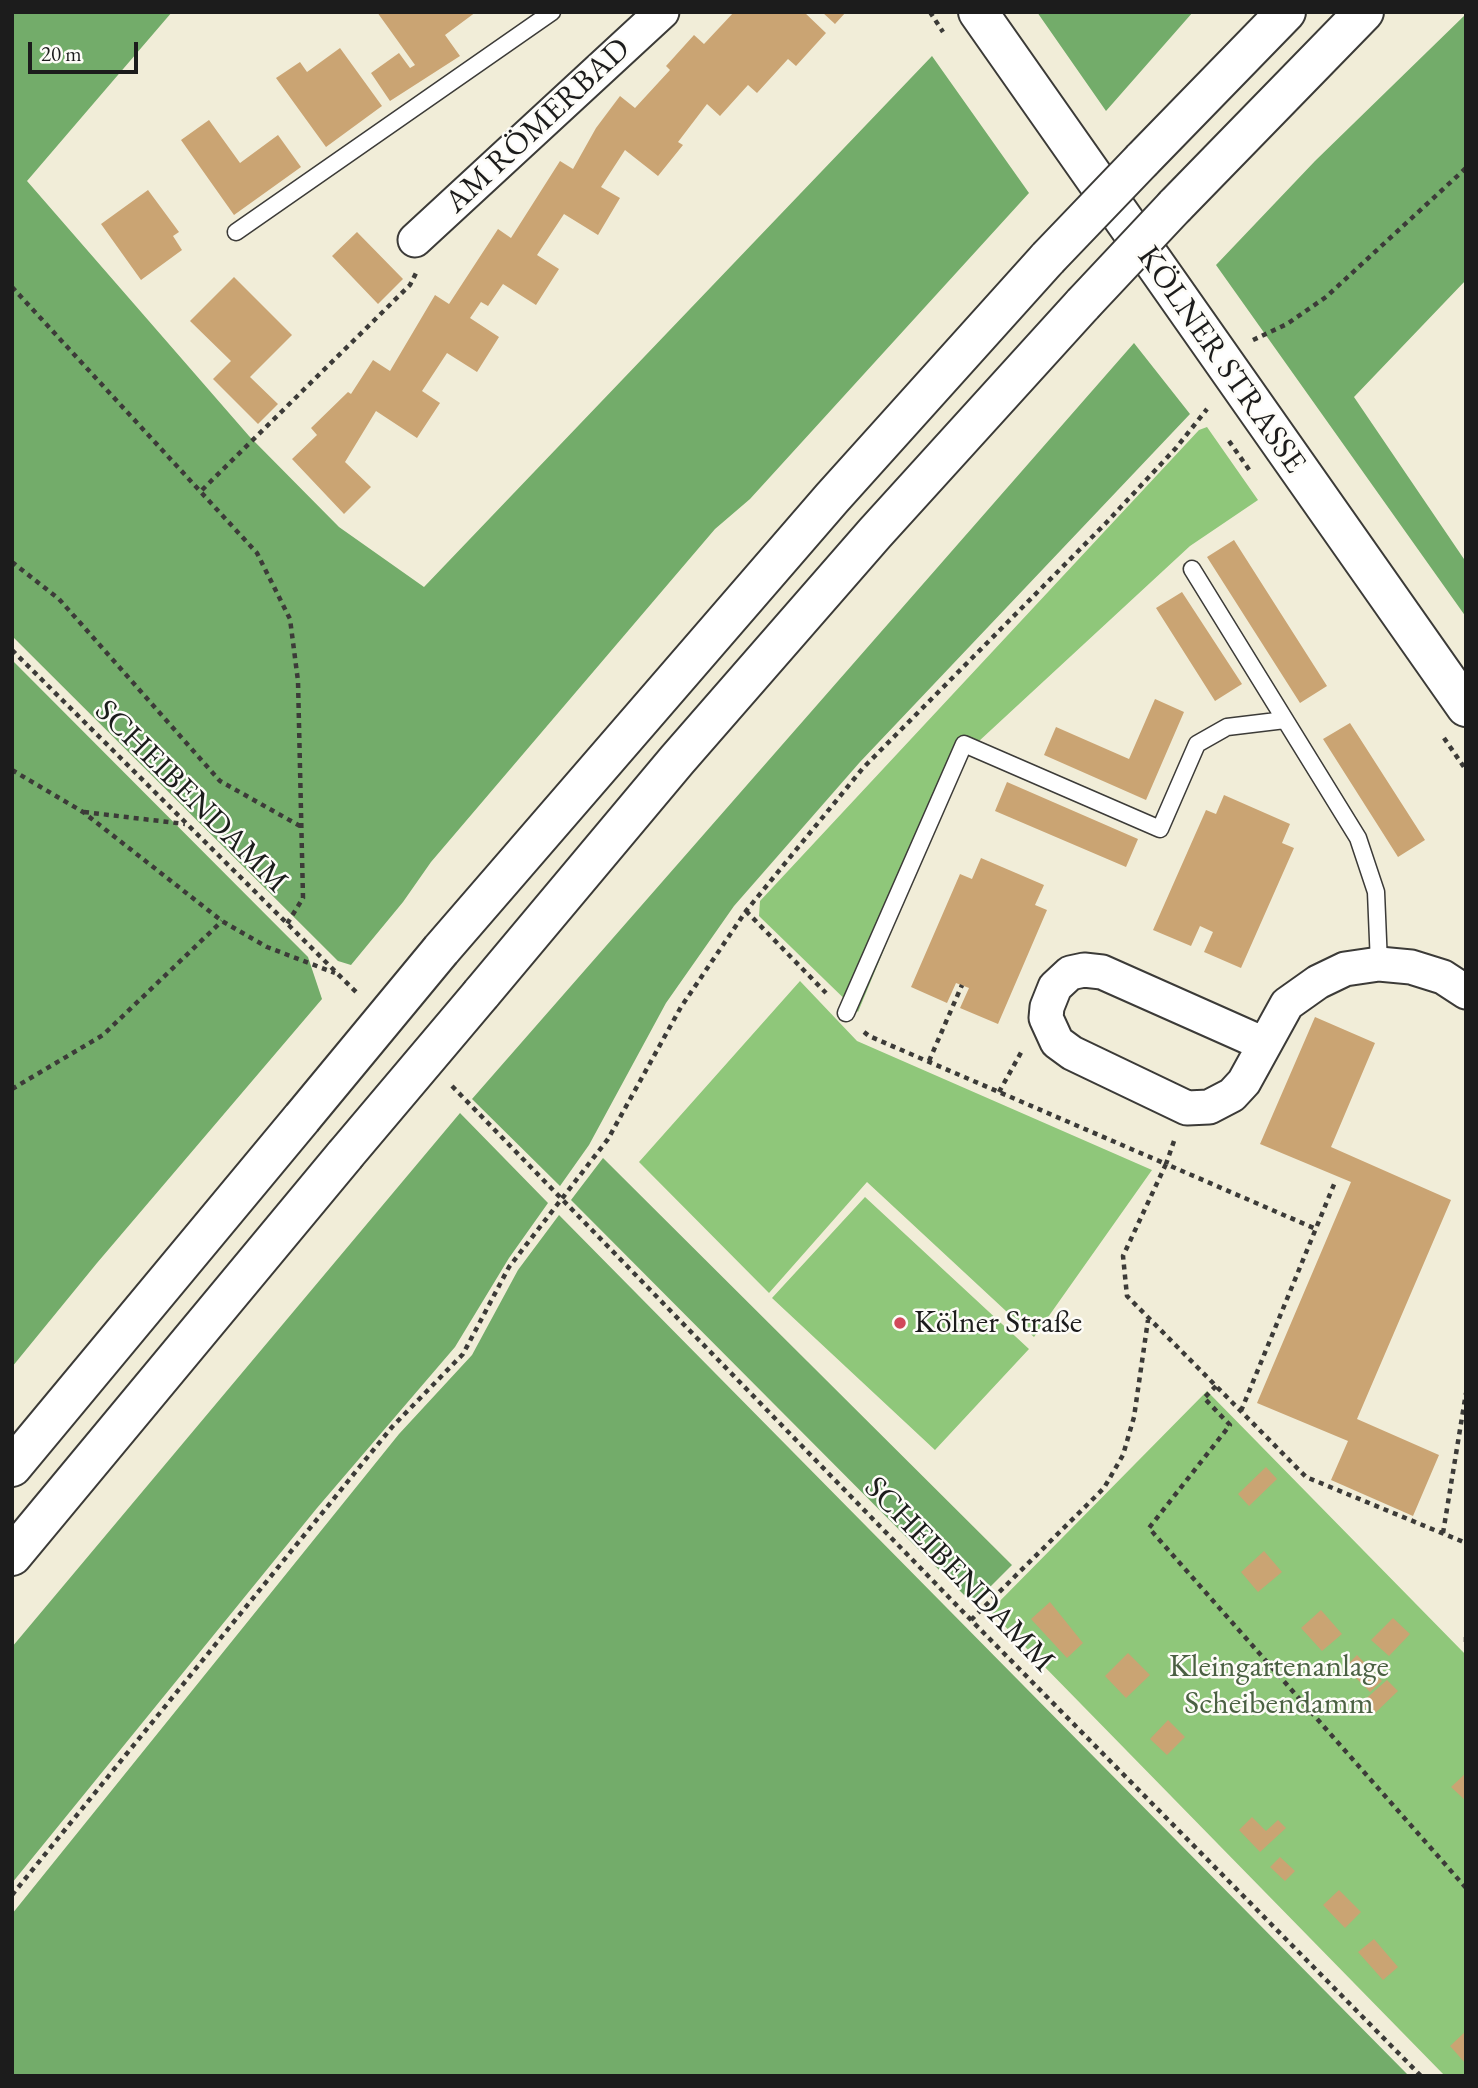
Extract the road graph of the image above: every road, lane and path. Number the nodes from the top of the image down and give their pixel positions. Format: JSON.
{"nodes":[{"id":1,"x":552,"y":12,"type":"edge"},
{"id":2,"x":662,"y":12,"type":"edge"},
{"id":3,"x":978,"y":12,"type":"edge"},
{"id":4,"x":1286,"y":12,"type":"edge"},
{"id":5,"x":1364,"y":12,"type":"edge"},
{"id":6,"x":1466,"y":168,"type":"edge"},
{"id":7,"x":236,"y":232,"type":"dead end"},
{"id":8,"x":415,"y":240,"type":"joint"},
{"id":9,"x":12,"y":287,"type":"edge"},
{"id":10,"x":1222,"y":361,"type":"junction"},
{"id":11,"x":1207,"y":409,"type":"dead end"},
{"id":12,"x":201,"y":490,"type":"junction"},
{"id":13,"x":12,"y":562,"type":"edge"},
{"id":14,"x":1192,"y":569,"type":"dead end"},
{"id":15,"x":12,"y":650,"type":"edge"},
{"id":16,"x":1466,"y":707,"type":"edge"},
{"id":17,"x":1285,"y":720,"type":"junction"},
{"id":18,"x":12,"y":770,"type":"edge"},
{"id":19,"x":83,"y":812,"type":"junction"},
{"id":20,"x":185,"y":824,"type":"junction"},
{"id":21,"x":301,"y":826,"type":"junction"},
{"id":22,"x":746,"y":911,"type":"junction"},
{"id":23,"x":222,"y":921,"type":"junction"},
{"id":24,"x":286,"y":924,"type":"junction"},
{"id":25,"x":1379,"y":964,"type":"junction"},
{"id":26,"x":962,"y":985,"type":"dead end"},
{"id":27,"x":1466,"y":992,"type":"edge"},
{"id":28,"x":846,"y":1013,"type":"junction"},
{"id":29,"x":1264,"y":1044,"type":"junction"},
{"id":30,"x":929,"y":1061,"type":"junction"},
{"id":31,"x":12,"y":1089,"type":"edge"},
{"id":32,"x":469,"y":1103,"type":"dead end"},
{"id":33,"x":1186,"y":1108,"type":"junction"},
{"id":34,"x":1166,"y":1164,"type":"junction"},
{"id":35,"x":1335,"y":1182,"type":"dead end"},
{"id":36,"x":559,"y":1198,"type":"junction"},
{"id":37,"x":1316,"y":1229,"type":"junction"},
{"id":38,"x":1149,"y":1319,"type":"junction"},
{"id":39,"x":1216,"y":1386,"type":"junction"},
{"id":40,"x":1466,"y":1393,"type":"edge"},
{"id":41,"x":1241,"y":1411,"type":"junction"},
{"id":42,"x":12,"y":1466,"type":"edge"},
{"id":43,"x":1443,"y":1533,"type":"junction"},
{"id":44,"x":1466,"y":1543,"type":"edge"},
{"id":45,"x":12,"y":1556,"type":"edge"},
{"id":46,"x":971,"y":1620,"type":"junction"},
{"id":47,"x":1466,"y":1888,"type":"edge"},
{"id":48,"x":12,"y":1895,"type":"edge"},
{"id":49,"x":1420,"y":2076,"type":"edge"}],
"edges":[{"from":1,"to":7,"type":"lane"},
{"from":2,"to":8,"type":"street","name":"AM RÖMERBAD"},
{"from":3,"to":10,"type":"main road","name":"KÖLNER STRASSE"},
{"from":4,"to":42,"type":"main road","bridge":true},
{"from":5,"to":45,"type":"main road","bridge":true},
{"from":6,"to":10,"type":"path"},
{"from":8,"to":12,"type":"path"},
{"from":9,"to":12,"type":"path"},
{"from":10,"to":16,"type":"main road","name":"KÖLNER STRASSE"},
{"from":11,"to":22,"type":"path"},
{"from":12,"to":21,"type":"path"},
{"from":13,"to":21,"type":"path"},
{"from":14,"to":17,"type":"lane"},
{"from":15,"to":20,"type":"path","name":"SCHEIBENDAMM"},
{"from":17,"to":25,"type":"lane"},
{"from":17,"to":28,"type":"lane"},
{"from":18,"to":19,"type":"path"},
{"from":19,"to":20,"type":"path"},
{"from":19,"to":23,"type":"path"},
{"from":20,"to":24,"type":"path","name":"SCHEIBENDAMM"},
{"from":21,"to":24,"type":"path"},
{"from":22,"to":28,"type":"path"},
{"from":22,"to":36,"type":"path"},
{"from":23,"to":24,"type":"path","name":"SCHEIBENDAMM"},
{"from":23,"to":31,"type":"path"},
{"from":25,"to":27,"type":"street"},
{"from":25,"to":29,"type":"street"},
{"from":26,"to":30,"type":"path"},
{"from":28,"to":30,"type":"path"},
{"from":29,"to":33,"type":"street"},
{"from":29,"to":33,"type":"street"},
{"from":30,"to":34,"type":"path"},
{"from":32,"to":36,"type":"path","name":"SCHEIBENDAMM"},
{"from":33,"to":34,"type":"path"},
{"from":34,"to":37,"type":"path"},
{"from":34,"to":38,"type":"path"},
{"from":35,"to":37,"type":"path"},
{"from":36,"to":46,"type":"path","name":"SCHEIBENDAMM"},
{"from":36,"to":48,"type":"path"},
{"from":37,"to":41,"type":"path"},
{"from":38,"to":39,"type":"path"},
{"from":38,"to":46,"type":"path"},
{"from":39,"to":41,"type":"path"},
{"from":39,"to":47,"type":"path"},
{"from":40,"to":43,"type":"path"},
{"from":41,"to":43,"type":"path"},
{"from":43,"to":44,"type":"path"},
{"from":46,"to":49,"type":"path","name":"SCHEIBENDAMM"}]}
